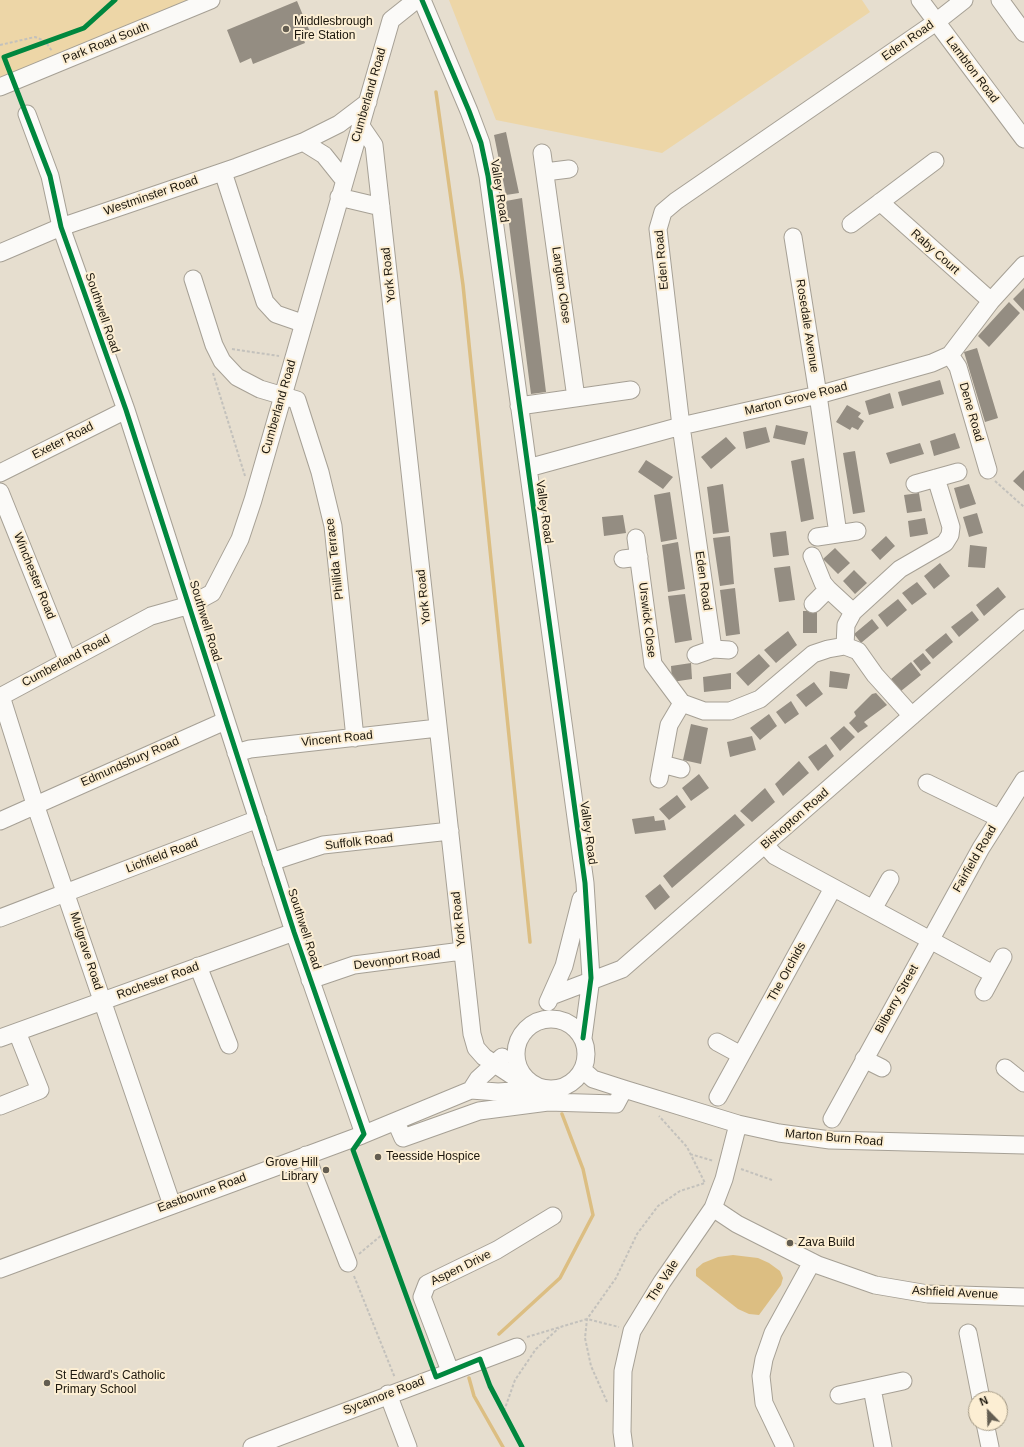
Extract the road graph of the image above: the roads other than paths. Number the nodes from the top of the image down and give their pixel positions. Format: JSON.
{"nodes":[{"id":1,"x":212,"y":0,"type":"edge"},
{"id":2,"x":416,"y":0,"type":"edge"},
{"id":3,"x":422,"y":0,"type":"edge"},
{"id":4,"x":920,"y":0,"type":"edge"},
{"id":5,"x":964,"y":0,"type":"edge"},
{"id":6,"x":1000,"y":0,"type":"edge"},
{"id":7,"x":936,"y":22,"type":"junction"},
{"id":8,"x":1024,"y":33,"type":"edge"},
{"id":9,"x":0,"y":87,"type":"edge"},
{"id":10,"x":368,"y":102,"type":"junction"},
{"id":11,"x":26,"y":114,"type":"dead end"},
{"id":12,"x":361,"y":126,"type":"junction"},
{"id":13,"x":1024,"y":139,"type":"edge"},
{"id":14,"x":303,"y":142,"type":"junction"},
{"id":15,"x":542,"y":153,"type":"dead end"},
{"id":16,"x":935,"y":161,"type":"dead end"},
{"id":17,"x":569,"y":169,"type":"dead end"},
{"id":18,"x":223,"y":172,"type":"junction"},
{"id":19,"x":545,"y":172,"type":"junction"},
{"id":20,"x":344,"y":180,"type":"junction"},
{"id":21,"x":339,"y":197,"type":"junction"},
{"id":22,"x":880,"y":202,"type":"junction"},
{"id":23,"x":381,"y":207,"type":"junction"},
{"id":24,"x":851,"y":224,"type":"dead end"},
{"id":25,"x":61,"y":226,"type":"junction"},
{"id":26,"x":793,"y":237,"type":"dead end"},
{"id":27,"x":0,"y":253,"type":"edge"},
{"id":28,"x":1024,"y":265,"type":"edge"},
{"id":29,"x":193,"y":279,"type":"dead end"},
{"id":30,"x":991,"y":301,"type":"junction"},
{"id":31,"x":302,"y":323,"type":"junction"},
{"id":32,"x":950,"y":355,"type":"junction"},
{"id":33,"x":631,"y":390,"type":"dead end"},
{"id":34,"x":282,"y":394,"type":"junction"},
{"id":35,"x":818,"y":395,"type":"junction"},
{"id":36,"x":576,"y":398,"type":"junction"},
{"id":37,"x":519,"y":406,"type":"junction"},
{"id":38,"x":126,"y":410,"type":"junction"},
{"id":39,"x":681,"y":426,"type":"junction"},
{"id":40,"x":528,"y":468,"type":"junction"},
{"id":41,"x":988,"y":470,"type":"road end"},
{"id":42,"x":0,"y":472,"type":"edge"},
{"id":43,"x":958,"y":472,"type":"dead end"},
{"id":44,"x":936,"y":478,"type":"junction"},
{"id":45,"x":915,"y":484,"type":"dead end"},
{"id":46,"x":0,"y":492,"type":"edge"},
{"id":47,"x":857,"y":531,"type":"dead end"},
{"id":48,"x":838,"y":534,"type":"junction"},
{"id":49,"x":817,"y":537,"type":"dead end"},
{"id":50,"x":636,"y":538,"type":"dead end"},
{"id":51,"x":812,"y":556,"type":"dead end"},
{"id":52,"x":828,"y":589,"type":"junction"},
{"id":53,"x":190,"y":604,"type":"junction"},
{"id":54,"x":812,"y":604,"type":"dead end"},
{"id":55,"x":853,"y":612,"type":"junction"},
{"id":56,"x":1024,"y":618,"type":"edge"},
{"id":57,"x":845,"y":646,"type":"junction"},
{"id":58,"x":696,"y":654,"type":"dead end"},
{"id":59,"x":67,"y":659,"type":"junction"},
{"id":60,"x":1,"y":696,"type":"edge"},
{"id":61,"x":682,"y":703,"type":"junction"},
{"id":62,"x":912,"y":716,"type":"junction"},
{"id":63,"x":225,"y":721,"type":"junction"},
{"id":64,"x":438,"y":728,"type":"junction"},
{"id":65,"x":355,"y":738,"type":"junction"},
{"id":66,"x":236,"y":752,"type":"junction"},
{"id":67,"x":681,"y":769,"type":"dead end"},
{"id":68,"x":1024,"y":780,"type":"edge"},
{"id":69,"x":927,"y":783,"type":"dead end"},
{"id":70,"x":35,"y":804,"type":"junction"},
{"id":71,"x":999,"y":818,"type":"junction"},
{"id":72,"x":258,"y":819,"type":"junction"},
{"id":73,"x":0,"y":821,"type":"edge"},
{"id":74,"x":450,"y":831,"type":"junction"},
{"id":75,"x":765,"y":845,"type":"junction"},
{"id":76,"x":271,"y":862,"type":"junction"},
{"id":77,"x":890,"y":880,"type":"dead end"},
{"id":78,"x":585,"y":883,"type":"junction"},
{"id":79,"x":833,"y":888,"type":"junction"},
{"id":80,"x":66,"y":892,"type":"junction"},
{"id":81,"x":873,"y":909,"type":"junction"},
{"id":82,"x":0,"y":918,"type":"edge"},
{"id":83,"x":294,"y":932,"type":"junction"},
{"id":84,"x":929,"y":939,"type":"junction"},
{"id":85,"x":462,"y":951,"type":"junction"},
{"id":86,"x":1003,"y":957,"type":"dead end"},
{"id":87,"x":198,"y":966,"type":"junction"},
{"id":88,"x":993,"y":974,"type":"junction"},
{"id":89,"x":310,"y":980,"type":"junction"},
{"id":90,"x":590,"y":980,"type":"junction"},
{"id":91,"x":984,"y":992,"type":"dead end"},
{"id":92,"x":551,"y":996,"type":"junction"},
{"id":93,"x":102,"y":1001,"type":"junction"},
{"id":94,"x":540,"y":1020,"type":"junction"},
{"id":95,"x":17,"y":1032,"type":"junction"},
{"id":96,"x":0,"y":1038,"type":"edge"},
{"id":97,"x":583,"y":1038,"type":"junction"},
{"id":98,"x":717,"y":1042,"type":"dead end"},
{"id":99,"x":229,"y":1045,"type":"dead end"},
{"id":100,"x":516,"y":1046,"type":"junction"},
{"id":101,"x":741,"y":1055,"type":"junction"},
{"id":102,"x":864,"y":1059,"type":"junction"},
{"id":103,"x":494,"y":1064,"type":"junction"},
{"id":104,"x":882,"y":1068,"type":"dead end"},
{"id":105,"x":1005,"y":1068,"type":"dead end"},
{"id":106,"x":583,"y":1070,"type":"junction"},
{"id":107,"x":527,"y":1080,"type":"junction"},
{"id":108,"x":1024,"y":1083,"type":"edge"},
{"id":109,"x":624,"y":1089,"type":"junction"},
{"id":110,"x":471,"y":1090,"type":"junction"},
{"id":111,"x":545,"y":1093,"type":"junction"},
{"id":112,"x":718,"y":1097,"type":"dead end"},
{"id":113,"x":0,"y":1106,"type":"edge"},
{"id":114,"x":832,"y":1119,"type":"dead end"},
{"id":115,"x":396,"y":1122,"type":"junction"},
{"id":116,"x":738,"y":1124,"type":"junction"},
{"id":117,"x":364,"y":1134,"type":"junction"},
{"id":118,"x":1024,"y":1146,"type":"edge"},
{"id":119,"x":306,"y":1155,"type":"junction"},
{"id":120,"x":172,"y":1205,"type":"junction"},
{"id":121,"x":713,"y":1208,"type":"junction"},
{"id":122,"x":553,"y":1216,"type":"dead end"},
{"id":123,"x":812,"y":1262,"type":"junction"},
{"id":124,"x":348,"y":1263,"type":"road end"},
{"id":125,"x":0,"y":1269,"type":"edge"},
{"id":126,"x":1024,"y":1297,"type":"edge"},
{"id":127,"x":968,"y":1333,"type":"dead end"},
{"id":128,"x":517,"y":1347,"type":"road end"},
{"id":129,"x":450,"y":1371,"type":"junction"},
{"id":130,"x":903,"y":1381,"type":"dead end"},
{"id":131,"x":872,"y":1388,"type":"junction"},
{"id":132,"x":979,"y":1391,"type":"edge"},
{"id":133,"x":394,"y":1392,"type":"junction"},
{"id":134,"x":839,"y":1395,"type":"dead end"},
{"id":135,"x":987,"y":1431,"type":"edge"},
{"id":136,"x":262,"y":1445,"type":"edge"},
{"id":137,"x":408,"y":1447,"type":"edge"},
{"id":138,"x":624,"y":1447,"type":"edge"},
{"id":139,"x":785,"y":1447,"type":"edge"},
{"id":140,"x":883,"y":1447,"type":"edge"},
{"id":141,"x":990,"y":1447,"type":"edge"}],
"edges":[{"from":1,"to":9,"type":"street","name":"Park Road South"},
{"from":2,"to":10,"type":"street","name":"Cumberland Road"},
{"from":3,"to":37,"type":"street","name":"Valley Road"},
{"from":4,"to":7,"type":"street","name":"Lambton Road"},
{"from":5,"to":7,"type":"street","name":"Eden Road"},
{"from":6,"to":8,"type":"street"},
{"from":7,"to":13,"type":"street","name":"Lambton Road"},
{"from":7,"to":39,"type":"street","name":"Eden Road"},
{"from":10,"to":12,"type":"street","name":"Cumberland Road"},
{"from":10,"to":14,"type":"street","name":"Westminster Road"},
{"from":11,"to":25,"type":"street","name":"Southwell Road"},
{"from":12,"to":20,"type":"street","name":"Cumberland Road"},
{"from":12,"to":23,"type":"street","name":"York Road"},
{"from":14,"to":18,"type":"street","name":"Westminster Road"},
{"from":14,"to":20,"type":"street"},
{"from":15,"to":19,"type":"street","name":"Langton Close"},
{"from":16,"to":22,"type":"street"},
{"from":17,"to":19,"type":"street"},
{"from":18,"to":25,"type":"street","name":"Westminster Road"},
{"from":18,"to":31,"type":"street"},
{"from":19,"to":36,"type":"street","name":"Langton Close"},
{"from":20,"to":21,"type":"street","name":"Cumberland Road"},
{"from":21,"to":23,"type":"street"},
{"from":21,"to":31,"type":"street","name":"Cumberland Road"},
{"from":22,"to":24,"type":"street"},
{"from":22,"to":30,"type":"street","name":"Raby Court"},
{"from":23,"to":64,"type":"street","name":"York Road"},
{"from":25,"to":27,"type":"street","name":"Westminster Road"},
{"from":25,"to":38,"type":"street","name":"Southwell Road"},
{"from":26,"to":35,"type":"street","name":"Rosedale Avenue"},
{"from":28,"to":30,"type":"street","name":"Marton Grove Road"},
{"from":29,"to":34,"type":"street"},
{"from":30,"to":32,"type":"street","name":"Marton Grove Road"},
{"from":31,"to":34,"type":"street","name":"Cumberland Road"},
{"from":32,"to":35,"type":"street","name":"Marton Grove Road"},
{"from":32,"to":41,"type":"street","name":"Dene Road"},
{"from":33,"to":36,"type":"street"},
{"from":34,"to":53,"type":"street","name":"Cumberland Road"},
{"from":34,"to":65,"type":"street","name":"Phillida Terrace"},
{"from":35,"to":39,"type":"street","name":"Marton Grove Road"},
{"from":35,"to":48,"type":"street","name":"Rosedale Avenue"},
{"from":36,"to":37,"type":"street"},
{"from":37,"to":40,"type":"street","name":"Valley Road"},
{"from":38,"to":42,"type":"street","name":"Exeter Road"},
{"from":38,"to":53,"type":"street","name":"Southwell Road"},
{"from":39,"to":40,"type":"street","name":"Marton Grove Road"},
{"from":39,"to":58,"type":"street","name":"Eden Road"},
{"from":40,"to":78,"type":"street","name":"Valley Road"},
{"from":43,"to":44,"type":"street"},
{"from":44,"to":45,"type":"street"},
{"from":44,"to":55,"type":"street"},
{"from":46,"to":59,"type":"street","name":"Winchester Road"},
{"from":47,"to":48,"type":"street"},
{"from":48,"to":49,"type":"street"},
{"from":50,"to":61,"type":"street","name":"Urswick Close"},
{"from":51,"to":52,"type":"street"},
{"from":52,"to":54,"type":"street"},
{"from":52,"to":55,"type":"street"},
{"from":53,"to":59,"type":"street","name":"Cumberland Road"},
{"from":53,"to":63,"type":"street","name":"Southwell Road"},
{"from":55,"to":57,"type":"street"},
{"from":56,"to":62,"type":"street","name":"Bishopton Road"},
{"from":57,"to":61,"type":"street"},
{"from":57,"to":62,"type":"street"},
{"from":59,"to":60,"type":"street","name":"Cumberland Road"},
{"from":60,"to":70,"type":"street","name":"Mulgrave Road"},
{"from":61,"to":67,"type":"street"},
{"from":62,"to":75,"type":"street","name":"Bishopton Road"},
{"from":63,"to":66,"type":"street","name":"Southwell Road"},
{"from":63,"to":70,"type":"street","name":"Edmundsbury Road"},
{"from":64,"to":65,"type":"street","name":"Vincent Road"},
{"from":64,"to":74,"type":"street","name":"York Road"},
{"from":65,"to":66,"type":"street","name":"Vincent Road"},
{"from":66,"to":72,"type":"street","name":"Southwell Road"},
{"from":68,"to":71,"type":"street","name":"Fairfield Road"},
{"from":69,"to":71,"type":"street"},
{"from":70,"to":73,"type":"street","name":"Edmundsbury Road"},
{"from":70,"to":80,"type":"street","name":"Mulgrave Road"},
{"from":71,"to":84,"type":"street","name":"Fairfield Road"},
{"from":72,"to":76,"type":"street","name":"Southwell Road"},
{"from":72,"to":80,"type":"street","name":"Lichfield Road"},
{"from":74,"to":76,"type":"street","name":"Suffolk Road"},
{"from":74,"to":85,"type":"street","name":"York Road"},
{"from":75,"to":79,"type":"street"},
{"from":75,"to":90,"type":"street","name":"Bishopton Road"},
{"from":76,"to":83,"type":"street","name":"Southwell Road"},
{"from":77,"to":81,"type":"street"},
{"from":78,"to":90,"type":"street","name":"Valley Road"},
{"from":78,"to":92,"type":"street","name":"Valley Road"},
{"from":79,"to":81,"type":"street"},
{"from":79,"to":101,"type":"street","name":"The Orchids"},
{"from":80,"to":82,"type":"street","name":"Lichfield Road"},
{"from":80,"to":93,"type":"street","name":"Mulgrave Road"},
{"from":81,"to":84,"type":"street"},
{"from":83,"to":87,"type":"street","name":"Rochester Road"},
{"from":83,"to":89,"type":"street","name":"Southwell Road"},
{"from":84,"to":88,"type":"street"},
{"from":84,"to":102,"type":"street","name":"Bilberry Street"},
{"from":85,"to":89,"type":"street","name":"Devonport Road"},
{"from":85,"to":103,"type":"street","name":"York Road"},
{"from":86,"to":88,"type":"street"},
{"from":87,"to":93,"type":"street","name":"Rochester Road"},
{"from":87,"to":99,"type":"street"},
{"from":88,"to":91,"type":"street"},
{"from":89,"to":117,"type":"street","name":"Southwell Road"},
{"from":90,"to":92,"type":"street","name":"Bishopton Road"},
{"from":90,"to":97,"type":"street","name":"Valley Road"},
{"from":92,"to":94,"type":"street","name":"Valley Road"},
{"from":93,"to":95,"type":"street","name":"Rochester Road"},
{"from":93,"to":120,"type":"street","name":"Mulgrave Road"},
{"from":94,"to":97,"type":"street"},
{"from":94,"to":100,"type":"street"},
{"from":95,"to":96,"type":"street","name":"Rochester Road"},
{"from":95,"to":113,"type":"street"},
{"from":97,"to":106,"type":"street"},
{"from":98,"to":101,"type":"street"},
{"from":100,"to":103,"type":"street"},
{"from":100,"to":107,"type":"street"},
{"from":101,"to":112,"type":"street","name":"The Orchids"},
{"from":102,"to":104,"type":"street"},
{"from":102,"to":114,"type":"street","name":"Bilberry Street"},
{"from":103,"to":107,"type":"street","name":"York Road"},
{"from":103,"to":110,"type":"street"},
{"from":105,"to":108,"type":"street"},
{"from":106,"to":109,"type":"street","name":"Marton Burn Road"},
{"from":106,"to":111,"type":"street"},
{"from":107,"to":111,"type":"street"},
{"from":109,"to":111,"type":"street"},
{"from":109,"to":116,"type":"street","name":"Marton Burn Road"},
{"from":110,"to":111,"type":"street"},
{"from":110,"to":115,"type":"street","name":"Eastbourne Road"},
{"from":111,"to":115,"type":"street"},
{"from":115,"to":117,"type":"street","name":"Eastbourne Road"},
{"from":116,"to":118,"type":"street","name":"Marton Burn Road"},
{"from":116,"to":121,"type":"street","name":"The Vale"},
{"from":117,"to":119,"type":"street","name":"Eastbourne Road"},
{"from":119,"to":120,"type":"street","name":"Eastbourne Road"},
{"from":119,"to":124,"type":"street"},
{"from":120,"to":125,"type":"street","name":"Eastbourne Road"},
{"from":121,"to":123,"type":"street","name":"Ashfield Avenue"},
{"from":121,"to":138,"type":"street","name":"The Vale"},
{"from":122,"to":129,"type":"street","name":"Aspen Drive"},
{"from":123,"to":126,"type":"street","name":"Ashfield Avenue"},
{"from":123,"to":139,"type":"street"},
{"from":127,"to":132,"type":"street"},
{"from":128,"to":129,"type":"street","name":"Sycamore Road"},
{"from":129,"to":133,"type":"street","name":"Sycamore Road"},
{"from":130,"to":131,"type":"street"},
{"from":131,"to":134,"type":"street"},
{"from":131,"to":140,"type":"street"},
{"from":133,"to":136,"type":"street","name":"Sycamore Road"},
{"from":133,"to":137,"type":"street"},
{"from":135,"to":141,"type":"street"}]}
